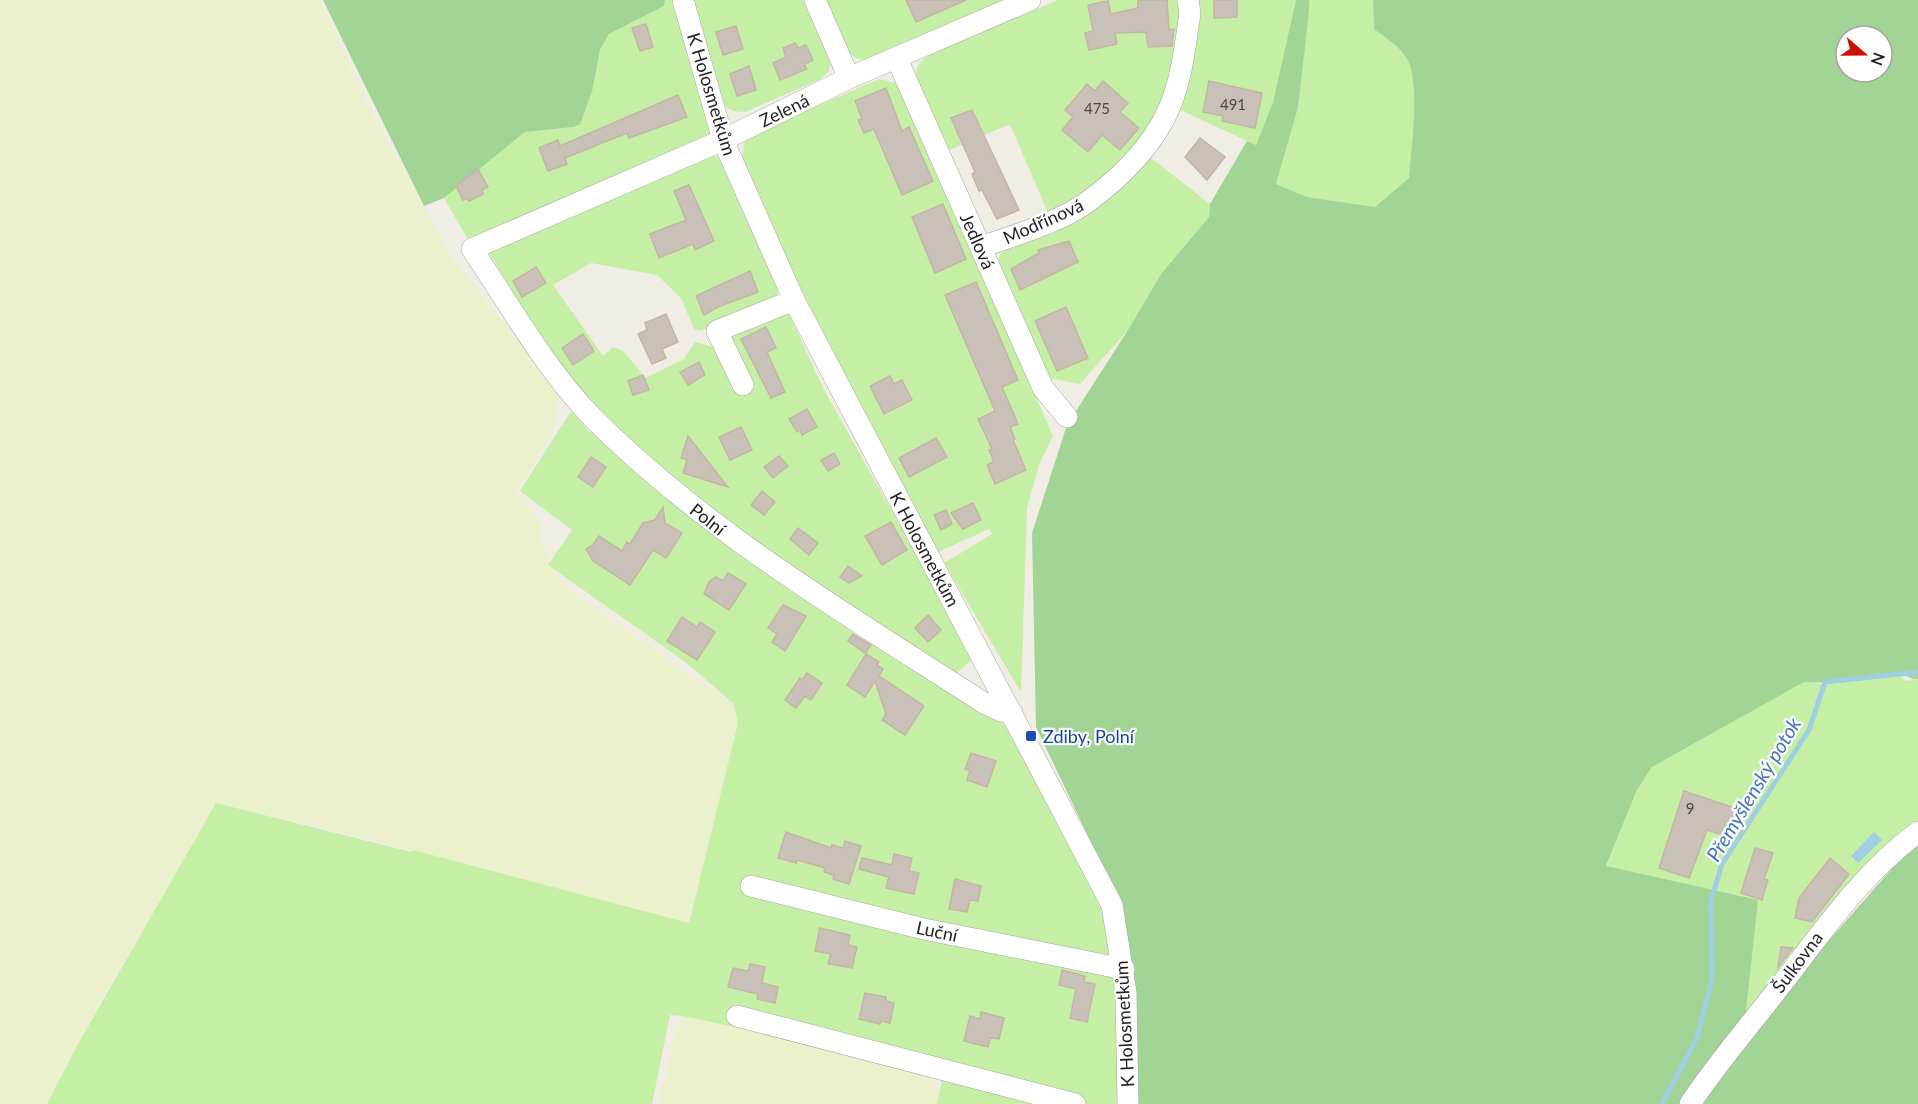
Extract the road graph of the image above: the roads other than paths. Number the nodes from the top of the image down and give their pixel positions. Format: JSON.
{"nodes":[{"id":1,"x":683,"y":0,"type":"edge"},
{"id":2,"x":815,"y":0,"type":"edge"},
{"id":3,"x":1030,"y":0,"type":"edge"},
{"id":4,"x":1188,"y":0,"type":"edge"},
{"id":5,"x":897,"y":59,"type":"junction"},
{"id":6,"x":849,"y":78,"type":"junction"},
{"id":7,"x":723,"y":140,"type":"junction"},
{"id":8,"x":981,"y":248,"type":"junction"},
{"id":9,"x":472,"y":249,"type":"joint"},
{"id":10,"x":794,"y":300,"type":"junction"},
{"id":11,"x":743,"y":385,"type":"dead end"},
{"id":12,"x":1067,"y":417,"type":"dead end"},
{"id":13,"x":1012,"y":713,"type":"junction"},
{"id":14,"x":1918,"y":832,"type":"edge"},
{"id":15,"x":751,"y":886,"type":"dead end"},
{"id":16,"x":1124,"y":969,"type":"junction"},
{"id":17,"x":737,"y":1016,"type":"dead end"},
{"id":18,"x":1075,"y":1104,"type":"edge"},
{"id":19,"x":1128,"y":1104,"type":"edge"},
{"id":20,"x":1690,"y":1104,"type":"edge"}],
"edges":[{"from":1,"to":7,"type":"street","name":"K Holosmetkům"},
{"from":2,"to":6,"type":"street"},
{"from":3,"to":5,"type":"street","name":"Zelená"},
{"from":4,"to":8,"type":"street","name":"Modřínová"},
{"from":5,"to":6,"type":"street","name":"Zelená"},
{"from":5,"to":8,"type":"street","name":"Jedlová"},
{"from":6,"to":7,"type":"street","name":"Zelená"},
{"from":7,"to":9,"type":"street","name":"Zelená"},
{"from":7,"to":10,"type":"street","name":"K Holosmetkům"},
{"from":8,"to":12,"type":"street","name":"Jedlová"},
{"from":9,"to":13,"type":"street","name":"Polní"},
{"from":10,"to":11,"type":"street"},
{"from":10,"to":13,"type":"street","name":"K Holosmetkům"},
{"from":13,"to":16,"type":"street","name":"K Holosmetkům"},
{"from":14,"to":20,"type":"street","name":"Šulkovna"},
{"from":15,"to":16,"type":"street","name":"Luční"},
{"from":16,"to":19,"type":"street","name":"K Holosmetkům"},
{"from":17,"to":18,"type":"street"}]}
